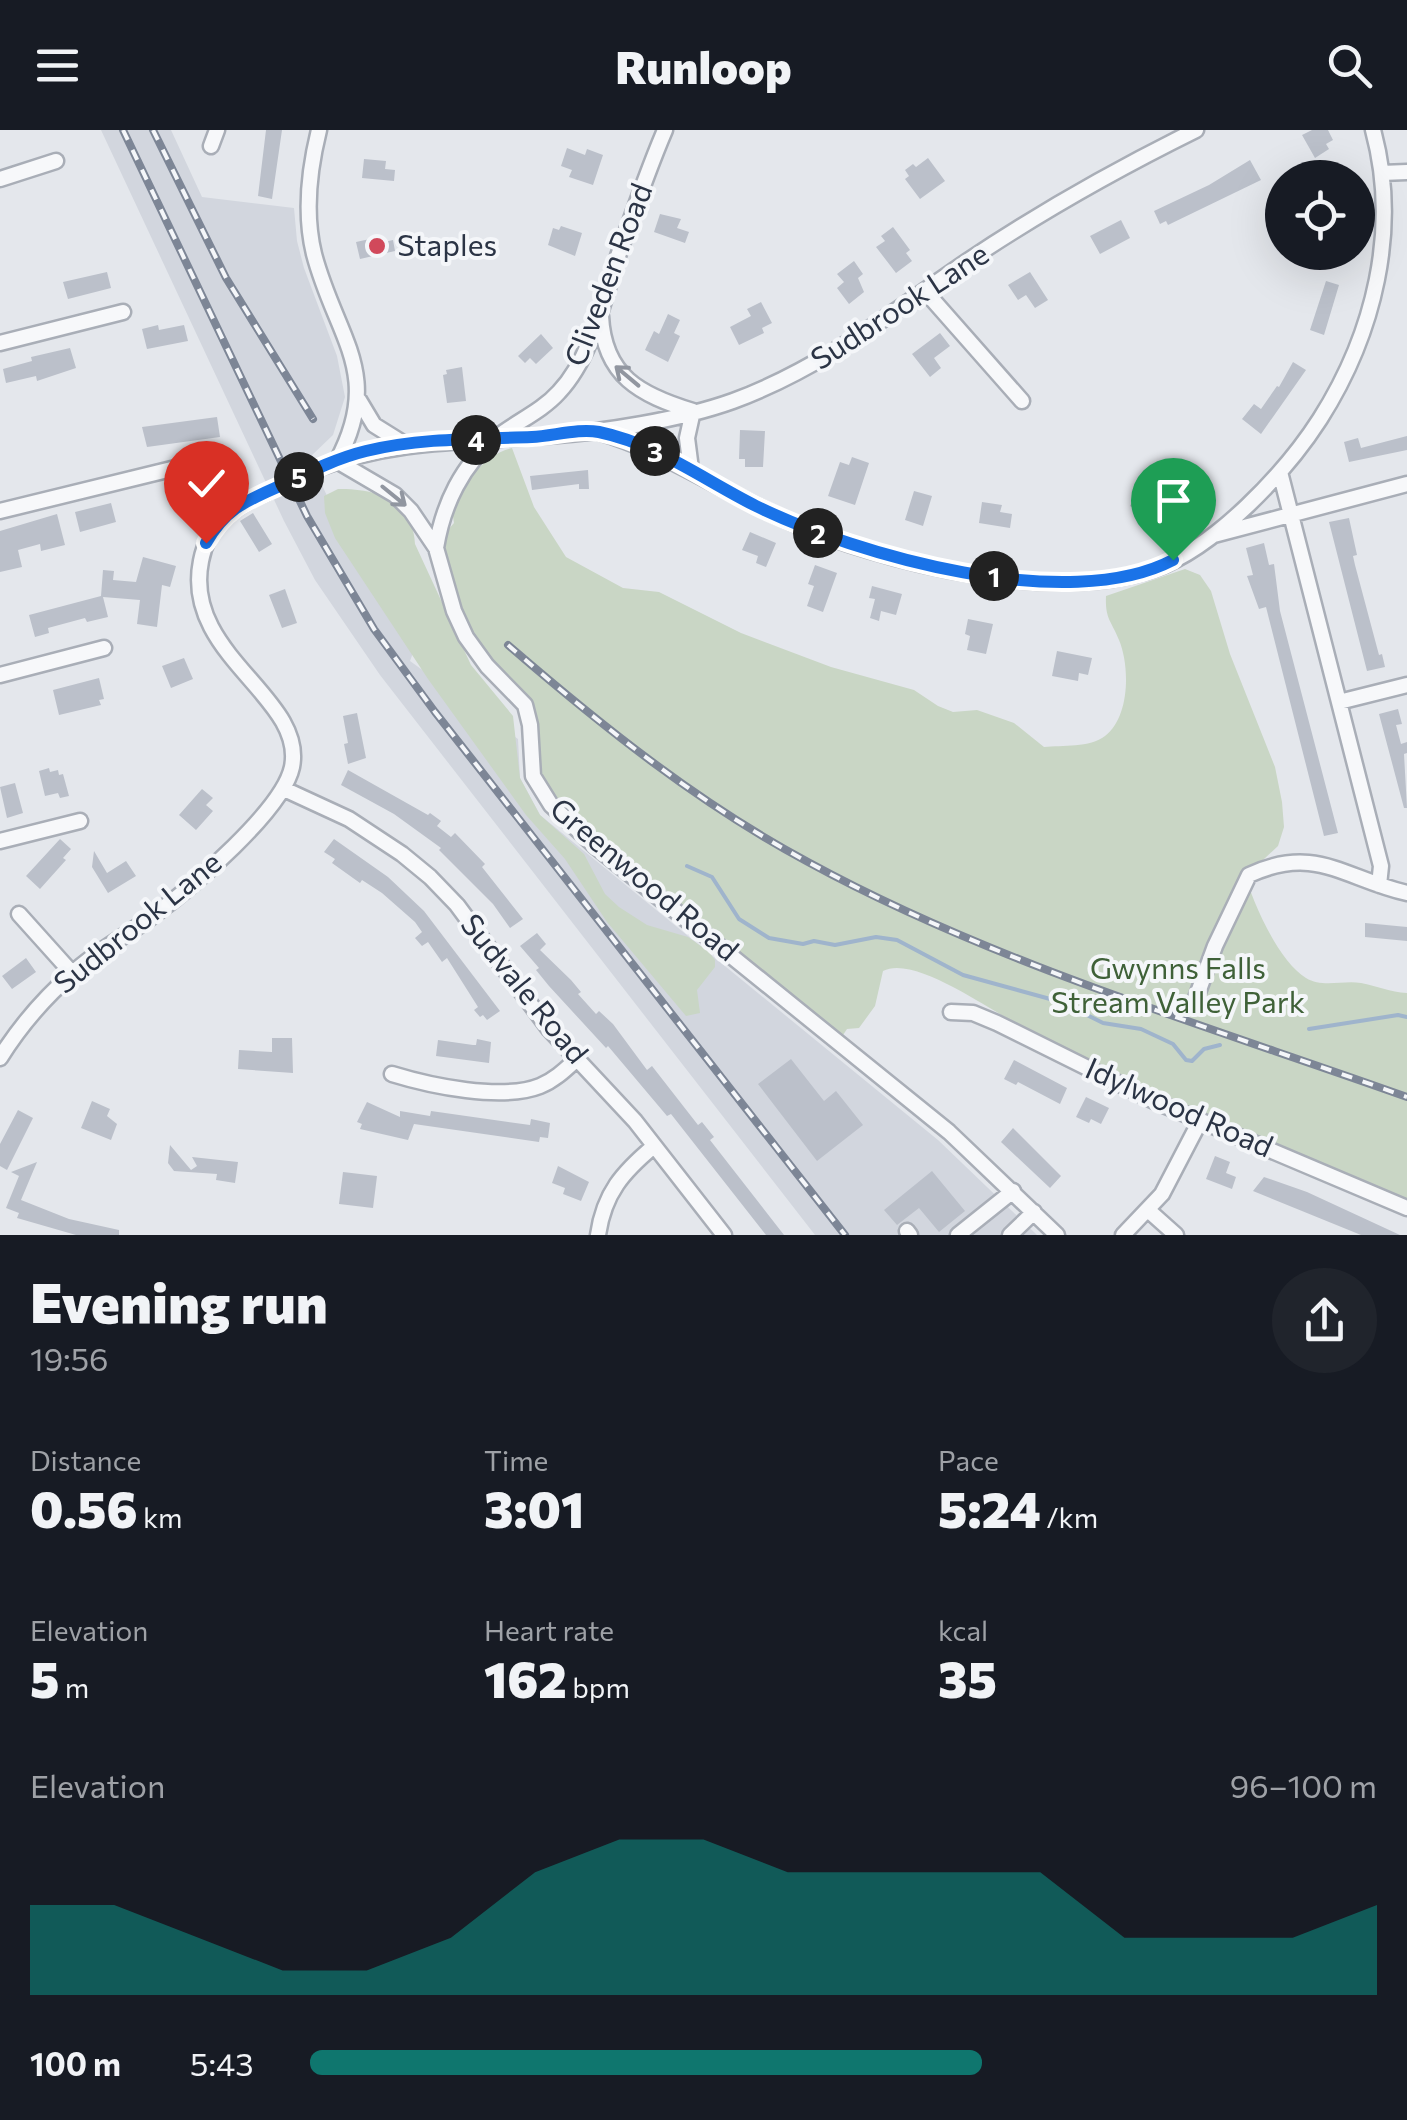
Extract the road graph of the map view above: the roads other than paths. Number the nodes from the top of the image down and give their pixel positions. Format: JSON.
{"nodes":[{"id":1,"x":217,"y":130,"type":"edge"},
{"id":2,"x":318,"y":130,"type":"edge"},
{"id":3,"x":665,"y":130,"type":"edge"},
{"id":4,"x":1196,"y":130,"type":"edge"},
{"id":5,"x":1373,"y":130,"type":"edge"},
{"id":6,"x":211,"y":146,"type":"dead end"},
{"id":7,"x":56,"y":160,"type":"dead end"},
{"id":8,"x":1407,"y":172,"type":"edge"},
{"id":9,"x":1382,"y":173,"type":"junction"},
{"id":10,"x":0,"y":179,"type":"edge"},
{"id":11,"x":925,"y":292,"type":"junction"},
{"id":12,"x":601,"y":310,"type":"junction"},
{"id":13,"x":123,"y":312,"type":"dead end"},
{"id":14,"x":0,"y":343,"type":"edge"},
{"id":15,"x":359,"y":400,"type":"junction"},
{"id":16,"x":1022,"y":400,"type":"dead end"},
{"id":17,"x":693,"y":411,"type":"junction"},
{"id":18,"x":595,"y":431,"type":"junction"},
{"id":19,"x":495,"y":438,"type":"junction"},
{"id":20,"x":406,"y":445,"type":"junction"},
{"id":21,"x":336,"y":461,"type":"junction"},
{"id":22,"x":691,"y":469,"type":"junction"},
{"id":23,"x":1280,"y":472,"type":"junction"},
{"id":24,"x":1407,"y":484,"type":"edge"},
{"id":25,"x":244,"y":502,"type":"junction"},
{"id":26,"x":0,"y":511,"type":"edge"},
{"id":27,"x":1292,"y":513,"type":"junction"},
{"id":28,"x":1208,"y":537,"type":"junction"},
{"id":29,"x":436,"y":548,"type":"junction"},
{"id":30,"x":104,"y":648,"type":"dead end"},
{"id":31,"x":0,"y":675,"type":"edge"},
{"id":32,"x":1407,"y":685,"type":"edge"},
{"id":33,"x":1339,"y":702,"type":"junction"},
{"id":34,"x":284,"y":789,"type":"junction"},
{"id":35,"x":80,"y":820,"type":"dead end"},
{"id":36,"x":0,"y":841,"type":"edge"},
{"id":37,"x":1379,"y":885,"type":"junction"},
{"id":38,"x":1407,"y":893,"type":"edge"},
{"id":39,"x":19,"y":914,"type":"dead end"},
{"id":40,"x":72,"y":973,"type":"junction"},
{"id":41,"x":1196,"y":998,"type":"dead end"},
{"id":42,"x":951,"y":1012,"type":"dead end"},
{"id":43,"x":0,"y":1058,"type":"edge"},
{"id":44,"x":578,"y":1058,"type":"junction"},
{"id":45,"x":392,"y":1074,"type":"dead end"},
{"id":46,"x":1200,"y":1121,"type":"junction"},
{"id":47,"x":654,"y":1146,"type":"junction"},
{"id":48,"x":1014,"y":1191,"type":"junction"},
{"id":49,"x":1407,"y":1208,"type":"edge"},
{"id":50,"x":1148,"y":1210,"type":"junction"},
{"id":51,"x":1034,"y":1212,"type":"junction"},
{"id":52,"x":598,"y":1235,"type":"edge"},
{"id":53,"x":724,"y":1235,"type":"edge"},
{"id":54,"x":958,"y":1235,"type":"edge"},
{"id":55,"x":1010,"y":1235,"type":"edge"},
{"id":56,"x":1057,"y":1235,"type":"edge"},
{"id":57,"x":1123,"y":1235,"type":"edge"},
{"id":58,"x":1176,"y":1235,"type":"edge"}],
"edges":[{"from":1,"to":6,"type":"street"},
{"from":2,"to":15,"type":"street"},
{"from":3,"to":12,"type":"street","name":"Cliveden Road"},
{"from":4,"to":11,"type":"street","name":"Sudbrook Lane"},
{"from":5,"to":9,"type":"street"},
{"from":7,"to":10,"type":"street"},
{"from":8,"to":9,"type":"street"},
{"from":9,"to":23,"type":"street"},
{"from":11,"to":16,"type":"street"},
{"from":11,"to":17,"type":"street","name":"Sudbrook Lane"},
{"from":17,"to":12,"type":"street","one_way":true},
{"from":12,"to":19,"type":"street","name":"Cliveden Road"},
{"from":13,"to":14,"type":"street"},
{"from":15,"to":20,"type":"street"},
{"from":15,"to":21,"type":"street"},
{"from":17,"to":18,"type":"street","name":"Sudbrook Lane"},
{"from":17,"to":22,"type":"street"},
{"from":18,"to":19,"type":"street","name":"Sudbrook Lane"},
{"from":18,"to":22,"type":"street"},
{"from":19,"to":20,"type":"street","name":"Sudbrook Lane"},
{"from":19,"to":29,"type":"street","name":"Cliveden Road"},
{"from":20,"to":21,"type":"street","name":"Sudbrook Lane"},
{"from":21,"to":25,"type":"street","name":"Sudbrook Lane","bridge":true},
{"from":21,"to":29,"type":"street","name":"Greenwood Road","one_way":true},
{"from":22,"to":28,"type":"street"},
{"from":23,"to":27,"type":"street"},
{"from":23,"to":28,"type":"street"},
{"from":24,"to":27,"type":"street"},
{"from":25,"to":26,"type":"street"},
{"from":25,"to":34,"type":"street","name":"Sudbrook Lane"},
{"from":27,"to":28,"type":"street"},
{"from":27,"to":33,"type":"street"},
{"from":29,"to":48,"type":"street","name":"Greenwood Road"},
{"from":30,"to":31,"type":"street"},
{"from":32,"to":33,"type":"street"},
{"from":33,"to":37,"type":"street"},
{"from":34,"to":40,"type":"street","name":"Sudbrook Lane"},
{"from":34,"to":44,"type":"street","name":"Sudvale Road"},
{"from":35,"to":36,"type":"street"},
{"from":37,"to":38,"type":"street"},
{"from":37,"to":41,"type":"street"},
{"from":39,"to":40,"type":"street"},
{"from":40,"to":43,"type":"street","name":"Sudbrook Lane"},
{"from":42,"to":46,"type":"street","name":"Idylwood Road"},
{"from":44,"to":45,"type":"street"},
{"from":44,"to":47,"type":"street","name":"Sudvale Road"},
{"from":46,"to":49,"type":"street","name":"Idylwood Road"},
{"from":46,"to":50,"type":"street"},
{"from":47,"to":52,"type":"street"},
{"from":47,"to":53,"type":"street","name":"Sudvale Road"},
{"from":48,"to":51,"type":"street","name":"Greenwood Road"},
{"from":48,"to":54,"type":"street"},
{"from":50,"to":57,"type":"street"},
{"from":50,"to":58,"type":"street"},
{"from":51,"to":55,"type":"street"},
{"from":51,"to":56,"type":"street","name":"Greenwood Road"}]}
